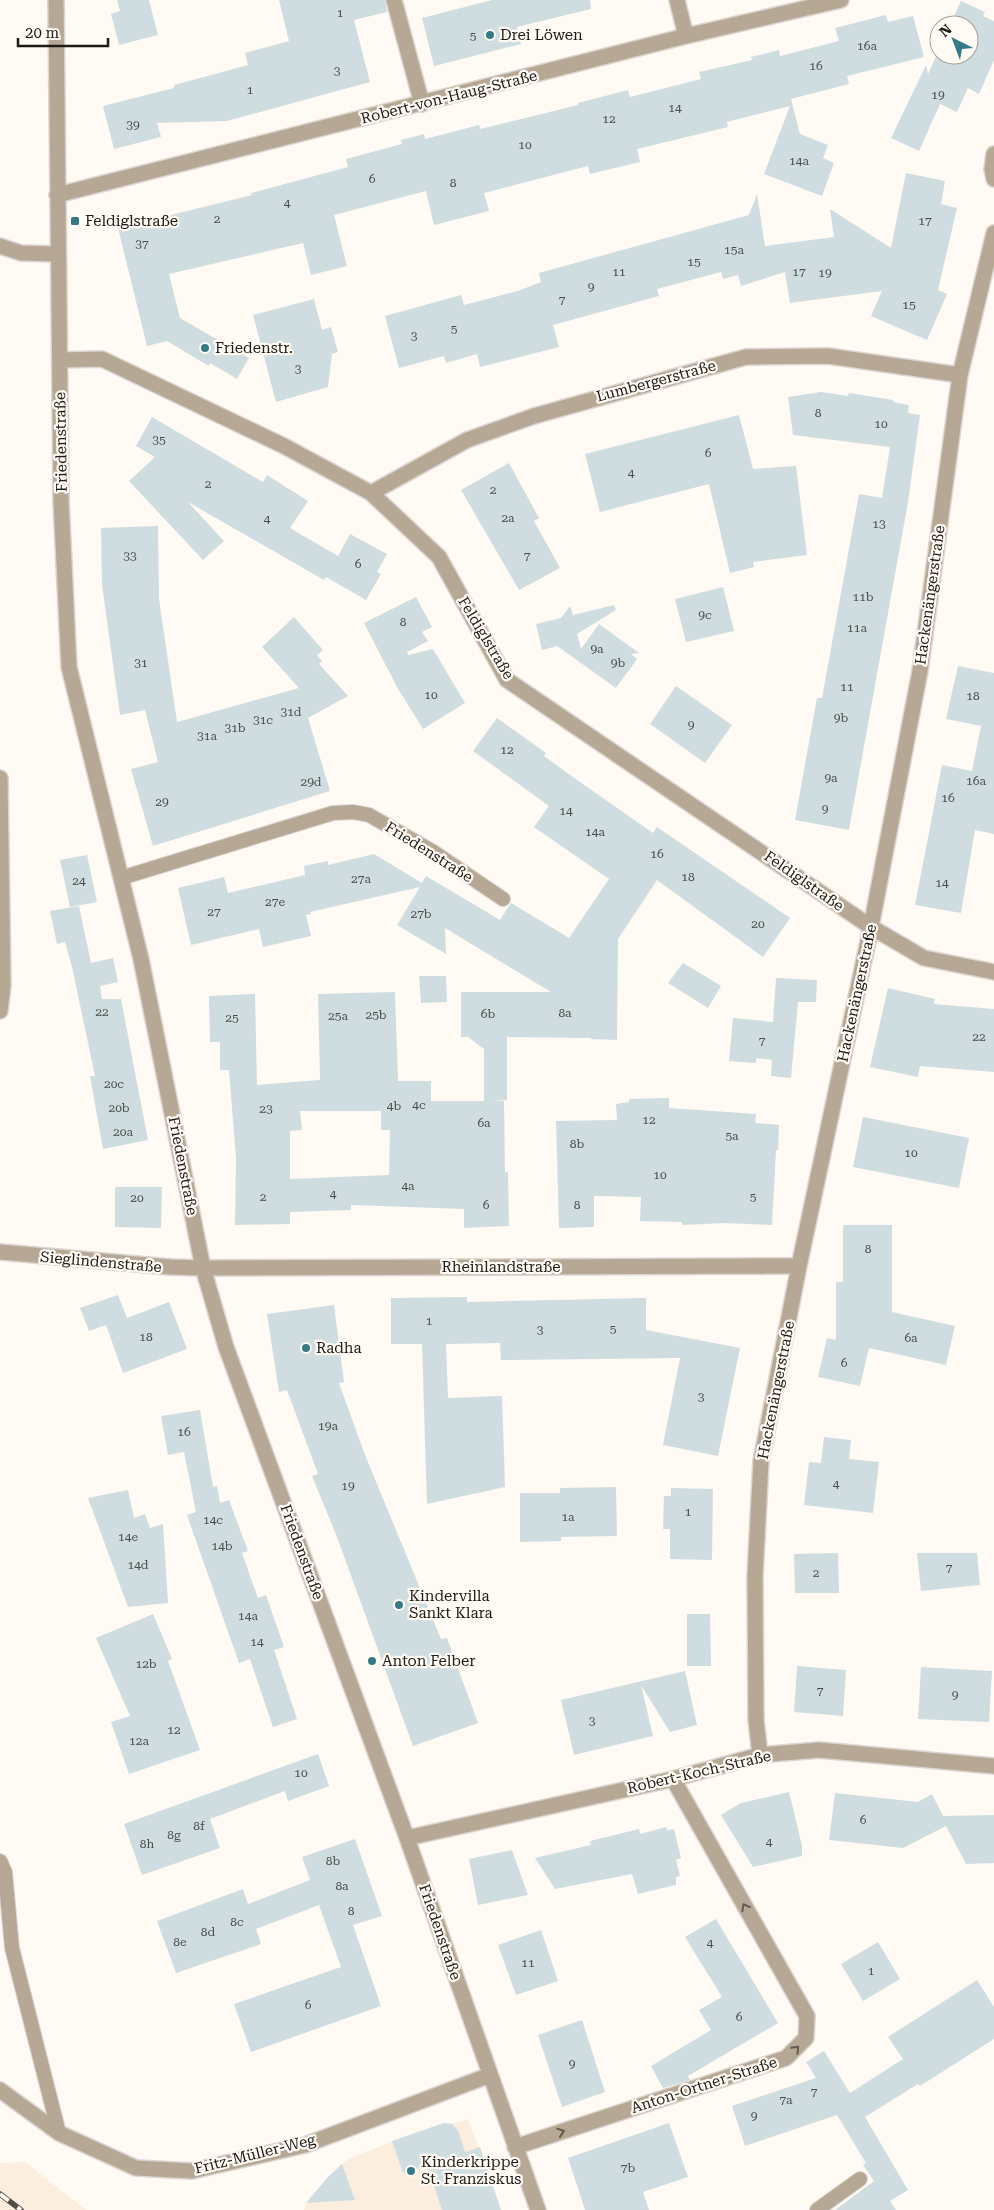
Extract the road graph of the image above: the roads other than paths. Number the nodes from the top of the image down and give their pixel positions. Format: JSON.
{"nodes":[{"id":1,"x":56,"y":0,"type":"edge"},
{"id":2,"x":394,"y":0,"type":"edge"},
{"id":3,"x":677,"y":0,"type":"edge"},
{"id":4,"x":840,"y":0,"type":"edge"},
{"id":5,"x":686,"y":36,"type":"junction"},
{"id":6,"x":422,"y":104,"type":"junction"},
{"id":7,"x":994,"y":154,"type":"edge"},
{"id":8,"x":994,"y":179,"type":"edge"},
{"id":9,"x":57,"y":195,"type":"junction"},
{"id":10,"x":994,"y":233,"type":"edge"},
{"id":11,"x":0,"y":246,"type":"edge"},
{"id":12,"x":58,"y":254,"type":"junction"},
{"id":13,"x":60,"y":360,"type":"junction"},
{"id":14,"x":960,"y":375,"type":"junction"},
{"id":15,"x":371,"y":493,"type":"junction"},
{"id":16,"x":0,"y":778,"type":"edge"},
{"id":17,"x":121,"y":878,"type":"junction"},
{"id":18,"x":503,"y":899,"type":"dead end"},
{"id":19,"x":871,"y":927,"type":"junction"},
{"id":20,"x":994,"y":972,"type":"edge"},
{"id":21,"x":0,"y":1011,"type":"edge"},
{"id":22,"x":0,"y":1252,"type":"edge"},
{"id":23,"x":799,"y":1266,"type":"junction"},
{"id":24,"x":203,"y":1268,"type":"junction"},
{"id":25,"x":760,"y":1755,"type":"junction"},
{"id":26,"x":994,"y":1766,"type":"edge"},
{"id":27,"x":673,"y":1779,"type":"junction"},
{"id":28,"x":407,"y":1838,"type":"junction"},
{"id":29,"x":0,"y":1861,"type":"edge"},
{"id":30,"x":490,"y":2075,"type":"junction"},
{"id":31,"x":0,"y":2090,"type":"edge"},
{"id":32,"x":59,"y":2133,"type":"junction"},
{"id":33,"x":515,"y":2147,"type":"junction"},
{"id":34,"x":860,"y":2179,"type":"dead end"},
{"id":35,"x":538,"y":2210,"type":"edge"},
{"id":36,"x":817,"y":2210,"type":"edge"}],
"edges":[{"from":1,"to":9,"type":"street","name":"Friedenstraße"},
{"from":2,"to":6,"type":"street"},
{"from":3,"to":5,"type":"street"},
{"from":4,"to":5,"type":"street","name":"Robert-von-Haug-Straße"},
{"from":5,"to":6,"type":"street","name":"Robert-von-Haug-Straße"},
{"from":6,"to":9,"type":"street","name":"Robert-von-Haug-Straße"},
{"from":7,"to":8,"type":"street"},
{"from":9,"to":12,"type":"street","name":"Friedenstraße"},
{"from":10,"to":14,"type":"street","name":"Hackenängerstraße"},
{"from":11,"to":12,"type":"street"},
{"from":12,"to":13,"type":"street","name":"Friedenstraße"},
{"from":13,"to":15,"type":"street","name":"Feldiglstraße"},
{"from":13,"to":17,"type":"street","name":"Friedenstraße"},
{"from":14,"to":15,"type":"street","name":"Lumbergerstraße"},
{"from":14,"to":19,"type":"street","name":"Hackenängerstraße"},
{"from":15,"to":19,"type":"street","name":"Feldiglstraße"},
{"from":16,"to":21,"type":"street"},
{"from":17,"to":18,"type":"lane","name":"Friedenstraße"},
{"from":17,"to":24,"type":"street","name":"Friedenstraße"},
{"from":19,"to":20,"type":"street","name":"Feldiglstraße"},
{"from":19,"to":23,"type":"street","name":"Hackenängerstraße"},
{"from":22,"to":24,"type":"street","name":"Sieglindenstraße"},
{"from":23,"to":24,"type":"street","name":"Rheinlandstraße"},
{"from":23,"to":25,"type":"street","name":"Hackenängerstraße"},
{"from":24,"to":28,"type":"street","name":"Friedenstraße"},
{"from":25,"to":26,"type":"street","name":"Robert-Koch-Straße"},
{"from":25,"to":27,"type":"street","name":"Robert-Koch-Straße"},
{"from":27,"to":28,"type":"street","name":"Robert-Koch-Straße"},
{"from":33,"to":27,"type":"street","name":"Anton-Ortner-Straße","one_way":true},
{"from":28,"to":30,"type":"street","name":"Friedenstraße"},
{"from":29,"to":32,"type":"lane"},
{"from":30,"to":32,"type":"street","name":"Fritz-Müller-Weg"},
{"from":30,"to":33,"type":"street","name":"Friedenstraße"},
{"from":31,"to":32,"type":"street","name":"Fritz-Müller-Weg"},
{"from":33,"to":35,"type":"street","name":"Friedenstraße"},
{"from":34,"to":36,"type":"lane"}]}
